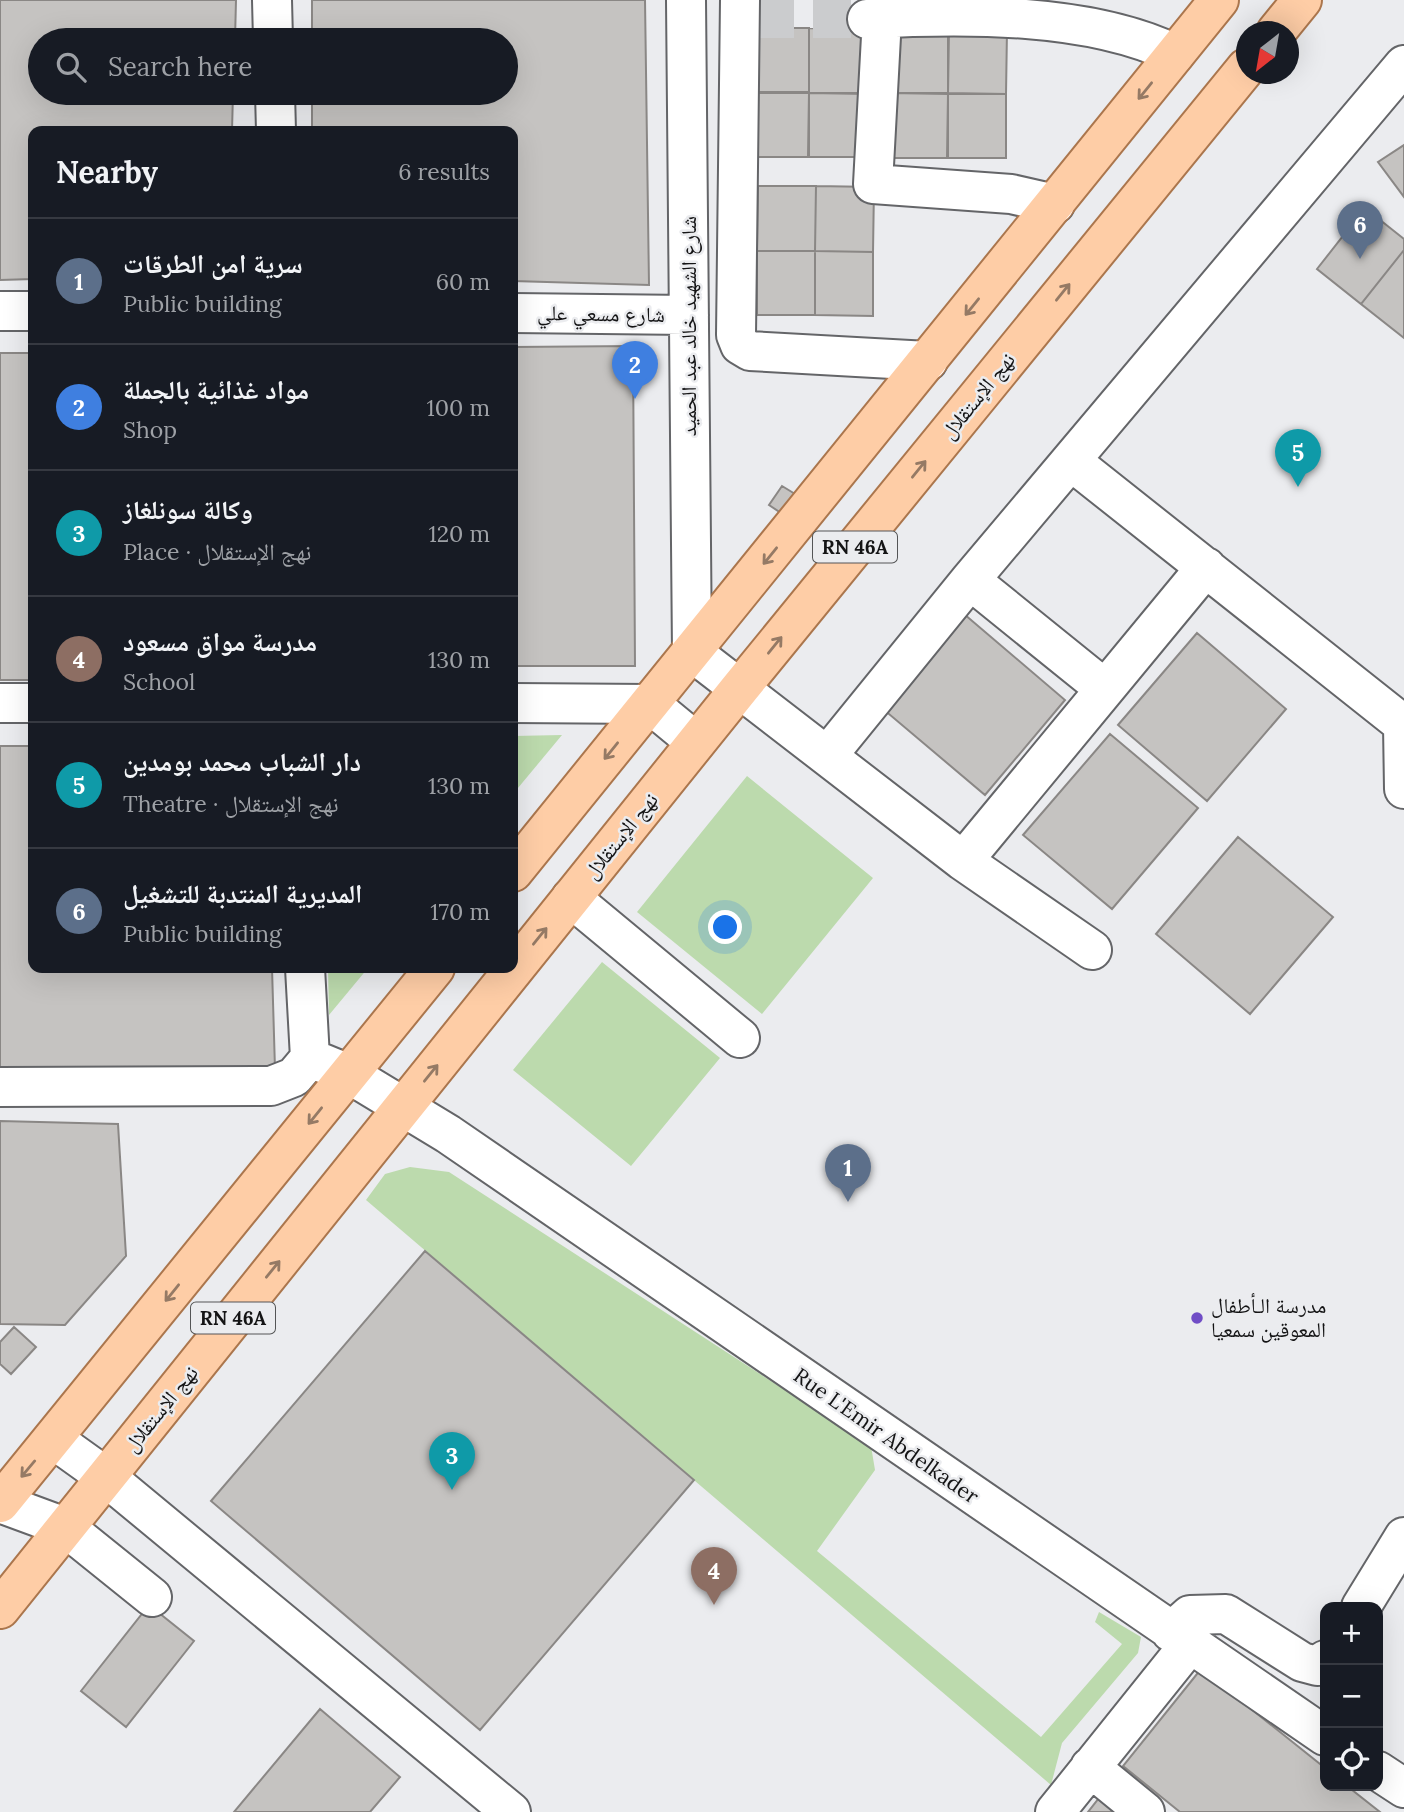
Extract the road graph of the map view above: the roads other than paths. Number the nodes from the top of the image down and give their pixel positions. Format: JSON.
{"nodes":[{"id":1,"x":272,"y":0,"type":"edge"},
{"id":2,"x":687,"y":0,"type":"edge"},
{"id":3,"x":1219,"y":0,"type":"edge"},
{"id":4,"x":1302,"y":0,"type":"edge"},
{"id":5,"x":745,"y":12,"type":"edge"},
{"id":6,"x":889,"y":14,"type":"edge"},
{"id":7,"x":1285,"y":21,"type":"edge"},
{"id":8,"x":273,"y":28,"type":"edge"},
{"id":9,"x":1175,"y":54,"type":"junction"},
{"id":10,"x":1404,"y":65,"type":"edge"},
{"id":11,"x":1236,"y":81,"type":"edge"},
{"id":12,"x":275,"y":105,"type":"edge"},
{"id":13,"x":276,"y":126,"type":"edge"},
{"id":14,"x":1055,"y":204,"type":"junction"},
{"id":15,"x":0,"y":311,"type":"edge"},
{"id":16,"x":28,"y":311,"type":"edge"},
{"id":17,"x":518,"y":313,"type":"edge"},
{"id":18,"x":689,"y":316,"type":"junction"},
{"id":19,"x":928,"y":361,"type":"junction"},
{"id":20,"x":1071,"y":461,"type":"junction"},
{"id":21,"x":1206,"y":567,"type":"junction"},
{"id":22,"x":970,"y":580,"type":"junction"},
{"id":23,"x":692,"y":652,"type":"junction"},
{"id":24,"x":740,"y":688,"type":"junction"},
{"id":25,"x":1105,"y":689,"type":"junction"},
{"id":26,"x":28,"y":703,"type":"edge"},
{"id":27,"x":518,"y":703,"type":"edge"},
{"id":28,"x":0,"y":704,"type":"edge"},
{"id":29,"x":650,"y":704,"type":"junction"},
{"id":30,"x":1404,"y":725,"type":"edge"},
{"id":31,"x":696,"y":742,"type":"junction"},
{"id":32,"x":827,"y":757,"type":"junction"},
{"id":33,"x":1404,"y":789,"type":"edge"},
{"id":34,"x":963,"y":861,"type":"junction"},
{"id":35,"x":518,"y":866,"type":"edge"},
{"id":36,"x":571,"y":898,"type":"junction"},
{"id":37,"x":1093,"y":950,"type":"dead end"},
{"id":38,"x":518,"y":964,"type":"edge"},
{"id":39,"x":305,"y":973,"type":"edge"},
{"id":40,"x":431,"y":973,"type":"edge"},
{"id":41,"x":511,"y":973,"type":"edge"},
{"id":42,"x":740,"y":1038,"type":"dead end"},
{"id":43,"x":310,"y":1058,"type":"junction"},
{"id":44,"x":349,"y":1074,"type":"junction"},
{"id":45,"x":0,"y":1087,"type":"edge"},
{"id":46,"x":404,"y":1106,"type":"junction"},
{"id":47,"x":53,"y":1439,"type":"junction"},
{"id":48,"x":106,"y":1477,"type":"junction"},
{"id":49,"x":0,"y":1503,"type":"edge"},
{"id":50,"x":65,"y":1527,"type":"junction"},
{"id":51,"x":1404,"y":1537,"type":"edge"},
{"id":52,"x":152,"y":1597,"type":"dead end"},
{"id":53,"x":1364,"y":1602,"type":"edge"},
{"id":54,"x":0,"y":1609,"type":"edge"},
{"id":55,"x":1180,"y":1639,"type":"junction"},
{"id":56,"x":1320,"y":1664,"type":"edge"},
{"id":57,"x":1320,"y":1733,"type":"edge"},
{"id":58,"x":1090,"y":1767,"type":"junction"},
{"id":59,"x":1383,"y":1774,"type":"edge"},
{"id":60,"x":1404,"y":1788,"type":"edge"},
{"id":61,"x":511,"y":1812,"type":"edge"},
{"id":62,"x":1055,"y":1812,"type":"edge"},
{"id":63,"x":1145,"y":1812,"type":"edge"}],
"edges":[{"from":1,"to":8,"type":"street"},
{"from":2,"to":18,"type":"street","name":"شارع الشهيد خالد عبد الحميد"},
{"from":3,"to":9,"type":"main road","number":"RN 46A"},
{"from":4,"to":7,"type":"main road"},
{"from":5,"to":19,"type":"street"},
{"from":6,"to":9,"type":"street"},
{"from":6,"to":14,"type":"street"},
{"from":9,"to":14,"type":"main road","number":"RN 46A","one_way":true},
{"from":10,"to":20,"type":"street"},
{"from":24,"to":11,"type":"main road","name":"نهج الإستقلال","number":"RN 46A","one_way":true},
{"from":12,"to":13,"type":"street"},
{"from":14,"to":19,"type":"main road","number":"RN 46A","one_way":true},
{"from":15,"to":16,"type":"street"},
{"from":17,"to":18,"type":"street","name":"شارع مسعي علي"},
{"from":18,"to":23,"type":"street","name":"شارع الشهيد خالد عبد الحميد"},
{"from":19,"to":23,"type":"main road","number":"RN 46A","one_way":true},
{"from":20,"to":21,"type":"street"},
{"from":20,"to":22,"type":"street"},
{"from":21,"to":25,"type":"street"},
{"from":21,"to":30,"type":"street"},
{"from":22,"to":25,"type":"street"},
{"from":22,"to":32,"type":"street"},
{"from":23,"to":24,"type":"street"},
{"from":23,"to":29,"type":"main road","number":"RN 46A"},
{"from":24,"to":31,"type":"main road","name":"نهج الإستقلال","number":"RN 46A"},
{"from":24,"to":32,"type":"street"},
{"from":25,"to":34,"type":"street"},
{"from":26,"to":28,"type":"street"},
{"from":27,"to":29,"type":"street"},
{"from":29,"to":31,"type":"street"},
{"from":29,"to":35,"type":"main road","number":"RN 46A","one_way":true},
{"from":30,"to":33,"type":"street"},
{"from":31,"to":36,"type":"main road","name":"نهج الإستقلال","number":"RN 46A"},
{"from":32,"to":34,"type":"street"},
{"from":34,"to":37,"type":"street"},
{"from":38,"to":36,"type":"main road","name":"نهج الإستقلال","number":"RN 46A","one_way":true},
{"from":36,"to":42,"type":"street"},
{"from":39,"to":43,"type":"street"},
{"from":40,"to":44,"type":"main road","number":"RN 46A"},
{"from":46,"to":41,"type":"main road","name":"نهج الإستقلال","number":"RN 46A","one_way":true},
{"from":43,"to":44,"type":"street","name":"Rue L'Emir Abdelkader"},
{"from":43,"to":45,"type":"street"},
{"from":44,"to":46,"type":"street","name":"Rue L'Emir Abdelkader"},
{"from":44,"to":47,"type":"main road","number":"RN 46A","one_way":true},
{"from":48,"to":46,"type":"main road","name":"نهج الإستقلال","number":"RN 46A","one_way":true},
{"from":46,"to":55,"type":"street","name":"Rue L'Emir Abdelkader"},
{"from":47,"to":48,"type":"street"},
{"from":47,"to":49,"type":"main road","number":"RN 46A","one_way":true},
{"from":48,"to":50,"type":"main road","name":"نهج الإستقلال","number":"RN 46A"},
{"from":48,"to":61,"type":"street"},
{"from":49,"to":50,"type":"street"},
{"from":50,"to":52,"type":"street"},
{"from":50,"to":54,"type":"main road","name":"نهج الإستقلال","number":"RN 46A"},
{"from":51,"to":53,"type":"street"},
{"from":55,"to":56,"type":"street"},
{"from":55,"to":57,"type":"street","name":"Rue L'Emir Abdelkader"},
{"from":55,"to":58,"type":"street"},
{"from":58,"to":62,"type":"street"},
{"from":58,"to":63,"type":"street"},
{"from":59,"to":60,"type":"street"}]}
